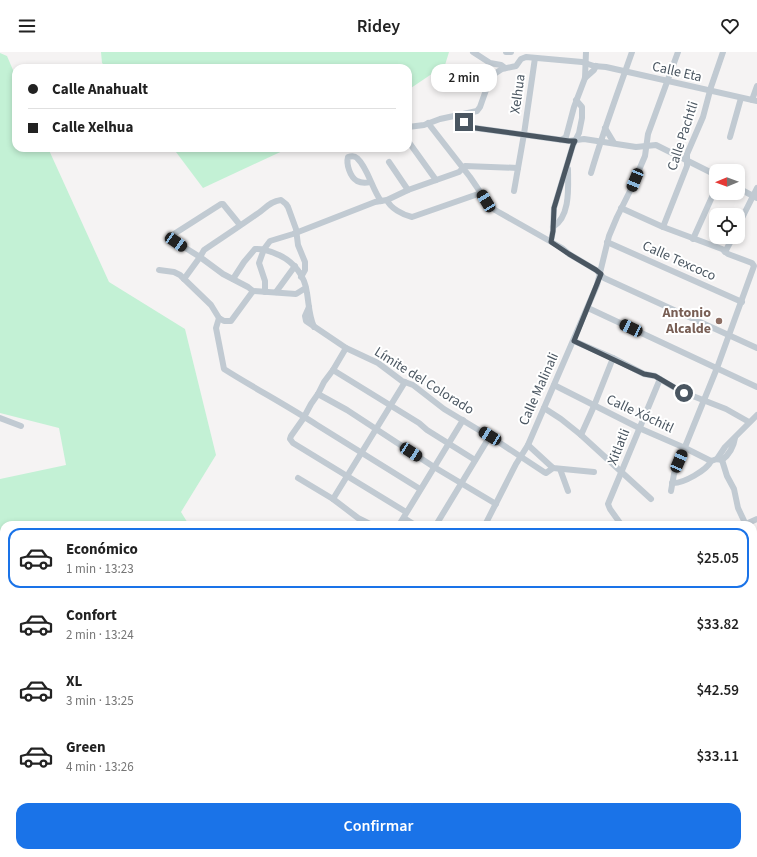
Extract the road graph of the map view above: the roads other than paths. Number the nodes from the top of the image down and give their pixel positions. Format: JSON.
{"nodes":[{"id":1,"x":473,"y":52,"type":"edge"},
{"id":2,"x":506,"y":52,"type":"edge"},
{"id":3,"x":511,"y":52,"type":"edge"},
{"id":4,"x":586,"y":52,"type":"edge"},
{"id":5,"x":632,"y":52,"type":"edge"},
{"id":6,"x":678,"y":52,"type":"edge"},
{"id":7,"x":723,"y":52,"type":"edge"},
{"id":8,"x":524,"y":56,"type":"edge"},
{"id":9,"x":535,"y":58,"type":"junction"},
{"id":10,"x":586,"y":63,"type":"junction"},
{"id":11,"x":596,"y":66,"type":"junction"},
{"id":12,"x":505,"y":68,"type":"junction"},
{"id":13,"x":625,"y":72,"type":"junction"},
{"id":14,"x":585,"y":78,"type":"junction"},
{"id":15,"x":667,"y":82,"type":"junction"},
{"id":16,"x":757,"y":86,"type":"edge"},
{"id":17,"x":710,"y":92,"type":"junction"},
{"id":18,"x":741,"y":98,"type":"junction"},
{"id":19,"x":576,"y":100,"type":"junction"},
{"id":20,"x":754,"y":101,"type":"edge"},
{"id":21,"x":460,"y":115,"type":"junction"},
{"id":22,"x":428,"y":123,"type":"junction"},
{"id":23,"x":412,"y":126,"type":"edge"},
{"id":24,"x":605,"y":128,"type":"junction"},
{"id":25,"x":524,"y":134,"type":"junction"},
{"id":26,"x":730,"y":137,"type":"dead end"},
{"id":27,"x":561,"y":140,"type":"junction"},
{"id":28,"x":575,"y":141,"type":"junction"},
{"id":29,"x":600,"y":141,"type":"junction"},
{"id":30,"x":614,"y":143,"type":"junction"},
{"id":31,"x":647,"y":146,"type":"junction"},
{"id":32,"x":412,"y":147,"type":"edge"},
{"id":33,"x":687,"y":161,"type":"junction"},
{"id":34,"x":389,"y":162,"type":"dead end"},
{"id":35,"x":567,"y":165,"type":"junction"},
{"id":36,"x":462,"y":168,"type":"junction"},
{"id":37,"x":518,"y":168,"type":"junction"},
{"id":38,"x":709,"y":172,"type":"edge"},
{"id":39,"x":590,"y":173,"type":"dead end"},
{"id":40,"x":436,"y":180,"type":"junction"},
{"id":41,"x":370,"y":182,"type":"junction"},
{"id":42,"x":757,"y":188,"type":"edge"},
{"id":43,"x":408,"y":190,"type":"junction"},
{"id":44,"x":514,"y":191,"type":"dead end"},
{"id":45,"x":745,"y":192,"type":"edge"},
{"id":46,"x":481,"y":193,"type":"junction"},
{"id":47,"x":558,"y":193,"type":"junction"},
{"id":48,"x":755,"y":197,"type":"edge"},
{"id":49,"x":384,"y":200,"type":"junction"},
{"id":50,"x":711,"y":200,"type":"edge"},
{"id":51,"x":566,"y":207,"type":"junction"},
{"id":52,"x":621,"y":208,"type":"junction"},
{"id":53,"x":745,"y":214,"type":"edge"},
{"id":54,"x":240,"y":225,"type":"junction"},
{"id":55,"x":553,"y":227,"type":"junction"},
{"id":56,"x":663,"y":227,"type":"junction"},
{"id":57,"x":297,"y":232,"type":"junction"},
{"id":58,"x":693,"y":239,"type":"junction"},
{"id":59,"x":551,"y":242,"type":"junction"},
{"id":60,"x":608,"y":242,"type":"junction"},
{"id":61,"x":729,"y":244,"type":"edge"},
{"id":62,"x":264,"y":249,"type":"junction"},
{"id":63,"x":725,"y":252,"type":"junction"},
{"id":64,"x":200,"y":257,"type":"junction"},
{"id":65,"x":295,"y":266,"type":"junction"},
{"id":66,"x":159,"y":270,"type":"dead end"},
{"id":67,"x":601,"y":274,"type":"junction"},
{"id":68,"x":301,"y":277,"type":"junction"},
{"id":69,"x":184,"y":279,"type":"junction"},
{"id":70,"x":233,"y":279,"type":"junction"},
{"id":71,"x":306,"y":289,"type":"junction"},
{"id":72,"x":253,"y":291,"type":"junction"},
{"id":73,"x":265,"y":292,"type":"junction"},
{"id":74,"x":276,"y":292,"type":"junction"},
{"id":75,"x":742,"y":302,"type":"junction"},
{"id":76,"x":588,"y":308,"type":"junction"},
{"id":77,"x":219,"y":318,"type":"junction"},
{"id":78,"x":728,"y":335,"type":"junction"},
{"id":79,"x":574,"y":341,"type":"junction"},
{"id":80,"x":346,"y":348,"type":"junction"},
{"id":81,"x":757,"y":348,"type":"edge"},
{"id":82,"x":613,"y":358,"type":"junction"},
{"id":83,"x":717,"y":368,"type":"junction"},
{"id":84,"x":334,"y":370,"type":"junction"},
{"id":85,"x":660,"y":379,"type":"junction"},
{"id":86,"x":405,"y":382,"type":"junction"},
{"id":87,"x":554,"y":385,"type":"junction"},
{"id":88,"x":757,"y":387,"type":"edge"},
{"id":89,"x":318,"y":394,"type":"junction"},
{"id":90,"x":704,"y":400,"type":"junction"},
{"id":91,"x":391,"y":406,"type":"junction"},
{"id":92,"x":594,"y":406,"type":"junction"},
{"id":93,"x":544,"y":408,"type":"junction"},
{"id":94,"x":757,"y":415,"type":"edge"},
{"id":95,"x":305,"y":416,"type":"junction"},
{"id":96,"x":0,"y":418,"type":"edge"},
{"id":97,"x":463,"y":420,"type":"junction"},
{"id":98,"x":749,"y":422,"type":"junction"},
{"id":99,"x":21,"y":426,"type":"dead end"},
{"id":100,"x":639,"y":428,"type":"junction"},
{"id":101,"x":376,"y":429,"type":"junction"},
{"id":102,"x":581,"y":435,"type":"junction"},
{"id":103,"x":490,"y":436,"type":"junction"},
{"id":104,"x":449,"y":443,"type":"junction"},
{"id":105,"x":528,"y":445,"type":"junction"},
{"id":106,"x":685,"y":448,"type":"junction"},
{"id":107,"x":362,"y":452,"type":"junction"},
{"id":108,"x":520,"y":457,"type":"junction"},
{"id":109,"x":475,"y":460,"type":"junction"},
{"id":110,"x":717,"y":460,"type":"junction"},
{"id":111,"x":434,"y":467,"type":"junction"},
{"id":112,"x":552,"y":468,"type":"junction"},
{"id":113,"x":560,"y":469,"type":"junction"},
{"id":114,"x":594,"y":472,"type":"dead end"},
{"id":115,"x":622,"y":472,"type":"junction"},
{"id":116,"x":347,"y":476,"type":"junction"},
{"id":117,"x":298,"y":478,"type":"dead end"},
{"id":118,"x":462,"y":483,"type":"junction"},
{"id":119,"x":672,"y":483,"type":"junction"},
{"id":120,"x":420,"y":489,"type":"junction"},
{"id":121,"x":568,"y":491,"type":"dead end"},
{"id":122,"x":671,"y":491,"type":"dead end"},
{"id":123,"x":332,"y":499,"type":"junction"},
{"id":124,"x":651,"y":499,"type":"dead end"},
{"id":125,"x":496,"y":504,"type":"junction"},
{"id":126,"x":405,"y":515,"type":"junction"},
{"id":127,"x":364,"y":521,"type":"edge"},
{"id":128,"x":401,"y":521,"type":"edge"},
{"id":129,"x":411,"y":521,"type":"edge"},
{"id":130,"x":438,"y":521,"type":"edge"},
{"id":131,"x":487,"y":521,"type":"edge"},
{"id":132,"x":619,"y":521,"type":"edge"},
{"id":133,"x":744,"y":521,"type":"edge"}],
"edges":[{"from":1,"to":12,"type":"street"},
{"from":2,"to":3,"type":"street"},
{"from":4,"to":10,"type":"street"},
{"from":5,"to":13,"type":"street"},
{"from":6,"to":15,"type":"street","name":"Calle Malinali"},
{"from":7,"to":17,"type":"street","name":"Calle Pachtli"},
{"from":8,"to":9,"type":"street","name":"Calle Eta"},
{"from":8,"to":12,"type":"street"},
{"from":9,"to":10,"type":"street","name":"Calle Eta"},
{"from":9,"to":25,"type":"street","name":"Xelhua"},
{"from":10,"to":11,"type":"street","name":"Calle Eta"},
{"from":10,"to":14,"type":"street"},
{"from":11,"to":13,"type":"street","name":"Calle Eta"},
{"from":11,"to":14,"type":"street"},
{"from":12,"to":21,"type":"street"},
{"from":13,"to":15,"type":"street","name":"Calle Eta"},
{"from":13,"to":24,"type":"street"},
{"from":14,"to":19,"type":"street"},
{"from":15,"to":17,"type":"street","name":"Calle Eta"},
{"from":15,"to":31,"type":"street","name":"Calle Malinali"},
{"from":16,"to":20,"type":"street"},
{"from":17,"to":18,"type":"street","name":"Calle Eta"},
{"from":17,"to":33,"type":"street","name":"Calle Pachtli"},
{"from":18,"to":20,"type":"street","name":"Calle Eta"},
{"from":18,"to":26,"type":"street"},
{"from":19,"to":27,"type":"street"},
{"from":19,"to":28,"type":"street"},
{"from":21,"to":22,"type":"street"},
{"from":21,"to":25,"type":"street"},
{"from":22,"to":23,"type":"street"},
{"from":22,"to":36,"type":"street"},
{"from":24,"to":29,"type":"street"},
{"from":24,"to":30,"type":"street"},
{"from":25,"to":27,"type":"street"},
{"from":25,"to":37,"type":"street","name":"Xelhua"},
{"from":27,"to":28,"type":"street"},
{"from":28,"to":29,"type":"street"},
{"from":28,"to":35,"type":"street"},
{"from":29,"to":30,"type":"street"},
{"from":29,"to":39,"type":"street"},
{"from":30,"to":31,"type":"street"},
{"from":31,"to":33,"type":"street"},
{"from":31,"to":52,"type":"street","name":"Calle Malinali"},
{"from":32,"to":40,"type":"street"},
{"from":33,"to":38,"type":"street"},
{"from":33,"to":56,"type":"street","name":"Calle Pachtli"},
{"from":34,"to":43,"type":"street"},
{"from":35,"to":47,"type":"street"},
{"from":35,"to":51,"type":"street"},
{"from":36,"to":37,"type":"street"},
{"from":36,"to":40,"type":"street"},
{"from":36,"to":46,"type":"street"},
{"from":37,"to":44,"type":"street","name":"Xelhua"},
{"from":40,"to":43,"type":"street"},
{"from":41,"to":41,"type":"street"},
{"from":41,"to":49,"type":"street"},
{"from":42,"to":48,"type":"street"},
{"from":43,"to":49,"type":"street"},
{"from":45,"to":48,"type":"street"},
{"from":46,"to":49,"type":"street"},
{"from":46,"to":59,"type":"street"},
{"from":47,"to":51,"type":"street"},
{"from":47,"to":55,"type":"street"},
{"from":48,"to":53,"type":"street"},
{"from":49,"to":57,"type":"street"},
{"from":50,"to":58,"type":"street"},
{"from":51,"to":55,"type":"street"},
{"from":52,"to":56,"type":"street"},
{"from":52,"to":60,"type":"street","name":"Calle Malinali"},
{"from":54,"to":57,"type":"street"},
{"from":54,"to":64,"type":"street"},
{"from":54,"to":64,"type":"street"},
{"from":55,"to":59,"type":"street"},
{"from":56,"to":58,"type":"street"},
{"from":57,"to":62,"type":"street"},
{"from":57,"to":68,"type":"street"},
{"from":58,"to":63,"type":"street"},
{"from":59,"to":67,"type":"street"},
{"from":60,"to":67,"type":"street","name":"Calle Malinali"},
{"from":60,"to":75,"type":"street","name":"Calle Texcoco"},
{"from":61,"to":63,"type":"street"},
{"from":62,"to":65,"type":"street"},
{"from":62,"to":70,"type":"street"},
{"from":62,"to":73,"type":"street"},
{"from":63,"to":75,"type":"street"},
{"from":64,"to":69,"type":"street"},
{"from":64,"to":70,"type":"street"},
{"from":65,"to":68,"type":"street"},
{"from":65,"to":74,"type":"street"},
{"from":66,"to":69,"type":"street"},
{"from":67,"to":76,"type":"street","name":"Calle Malinali"},
{"from":67,"to":78,"type":"street"},
{"from":68,"to":71,"type":"street"},
{"from":69,"to":77,"type":"street"},
{"from":70,"to":72,"type":"street"},
{"from":71,"to":74,"type":"street"},
{"from":71,"to":80,"type":"street","name":"Límite del Colorado"},
{"from":72,"to":73,"type":"street"},
{"from":72,"to":77,"type":"street"},
{"from":73,"to":74,"type":"street"},
{"from":75,"to":78,"type":"street"},
{"from":76,"to":79,"type":"street","name":"Calle Malinali"},
{"from":76,"to":83,"type":"street"},
{"from":77,"to":95,"type":"street"},
{"from":78,"to":81,"type":"street"},
{"from":78,"to":83,"type":"street"},
{"from":79,"to":82,"type":"street"},
{"from":79,"to":87,"type":"street","name":"Calle Malinali"},
{"from":80,"to":84,"type":"street"},
{"from":80,"to":86,"type":"street","name":"Límite del Colorado"},
{"from":82,"to":85,"type":"street"},
{"from":82,"to":92,"type":"street"},
{"from":83,"to":88,"type":"street"},
{"from":83,"to":90,"type":"street"},
{"from":84,"to":89,"type":"street"},
{"from":84,"to":91,"type":"street"},
{"from":85,"to":90,"type":"street"},
{"from":85,"to":100,"type":"street","name":"Xitlatli"},
{"from":86,"to":91,"type":"street"},
{"from":86,"to":97,"type":"street","name":"Límite del Colorado"},
{"from":87,"to":92,"type":"street","name":"Calle Xóchitl"},
{"from":87,"to":93,"type":"street","name":"Calle Malinali"},
{"from":89,"to":95,"type":"street"},
{"from":89,"to":101,"type":"street"},
{"from":90,"to":98,"type":"street"},
{"from":90,"to":106,"type":"street"},
{"from":91,"to":101,"type":"street"},
{"from":91,"to":104,"type":"street"},
{"from":92,"to":100,"type":"street","name":"Calle Xóchitl"},
{"from":92,"to":102,"type":"street"},
{"from":93,"to":102,"type":"street"},
{"from":93,"to":105,"type":"street","name":"Calle Malinali"},
{"from":94,"to":98,"type":"street"},
{"from":95,"to":107,"type":"street"},
{"from":95,"to":116,"type":"street"},
{"from":96,"to":99,"type":"street"},
{"from":97,"to":103,"type":"street","name":"Límite del Colorado"},
{"from":97,"to":104,"type":"street"},
{"from":98,"to":110,"type":"street"},
{"from":100,"to":106,"type":"street","name":"Calle Xóchitl"},
{"from":100,"to":115,"type":"street","name":"Xitlatli"},
{"from":101,"to":107,"type":"street"},
{"from":101,"to":111,"type":"street"},
{"from":102,"to":115,"type":"street"},
{"from":103,"to":108,"type":"street","name":"Límite del Colorado"},
{"from":103,"to":109,"type":"street"},
{"from":104,"to":109,"type":"street"},
{"from":104,"to":111,"type":"street"},
{"from":105,"to":108,"type":"street","name":"Calle Malinali"},
{"from":105,"to":112,"type":"street"},
{"from":106,"to":110,"type":"street","name":"Calle Xóchitl"},
{"from":106,"to":119,"type":"street"},
{"from":107,"to":116,"type":"street"},
{"from":107,"to":120,"type":"street"},
{"from":108,"to":112,"type":"street","name":"Límite del Colorado"},
{"from":108,"to":125,"type":"street","name":"Calle Malinali"},
{"from":109,"to":118,"type":"street"},
{"from":110,"to":119,"type":"street"},
{"from":110,"to":133,"type":"street"},
{"from":111,"to":118,"type":"street"},
{"from":111,"to":120,"type":"street"},
{"from":112,"to":113,"type":"street"},
{"from":113,"to":114,"type":"street"},
{"from":113,"to":121,"type":"street"},
{"from":115,"to":124,"type":"street"},
{"from":115,"to":132,"type":"street","name":"Xitlatli"},
{"from":116,"to":123,"type":"street"},
{"from":116,"to":126,"type":"street"},
{"from":117,"to":123,"type":"street"},
{"from":118,"to":125,"type":"street"},
{"from":118,"to":130,"type":"street"},
{"from":119,"to":122,"type":"street"},
{"from":120,"to":126,"type":"street"},
{"from":123,"to":127,"type":"street"},
{"from":125,"to":131,"type":"street","name":"Calle Malinali"},
{"from":126,"to":128,"type":"street"},
{"from":126,"to":129,"type":"street"}]}
